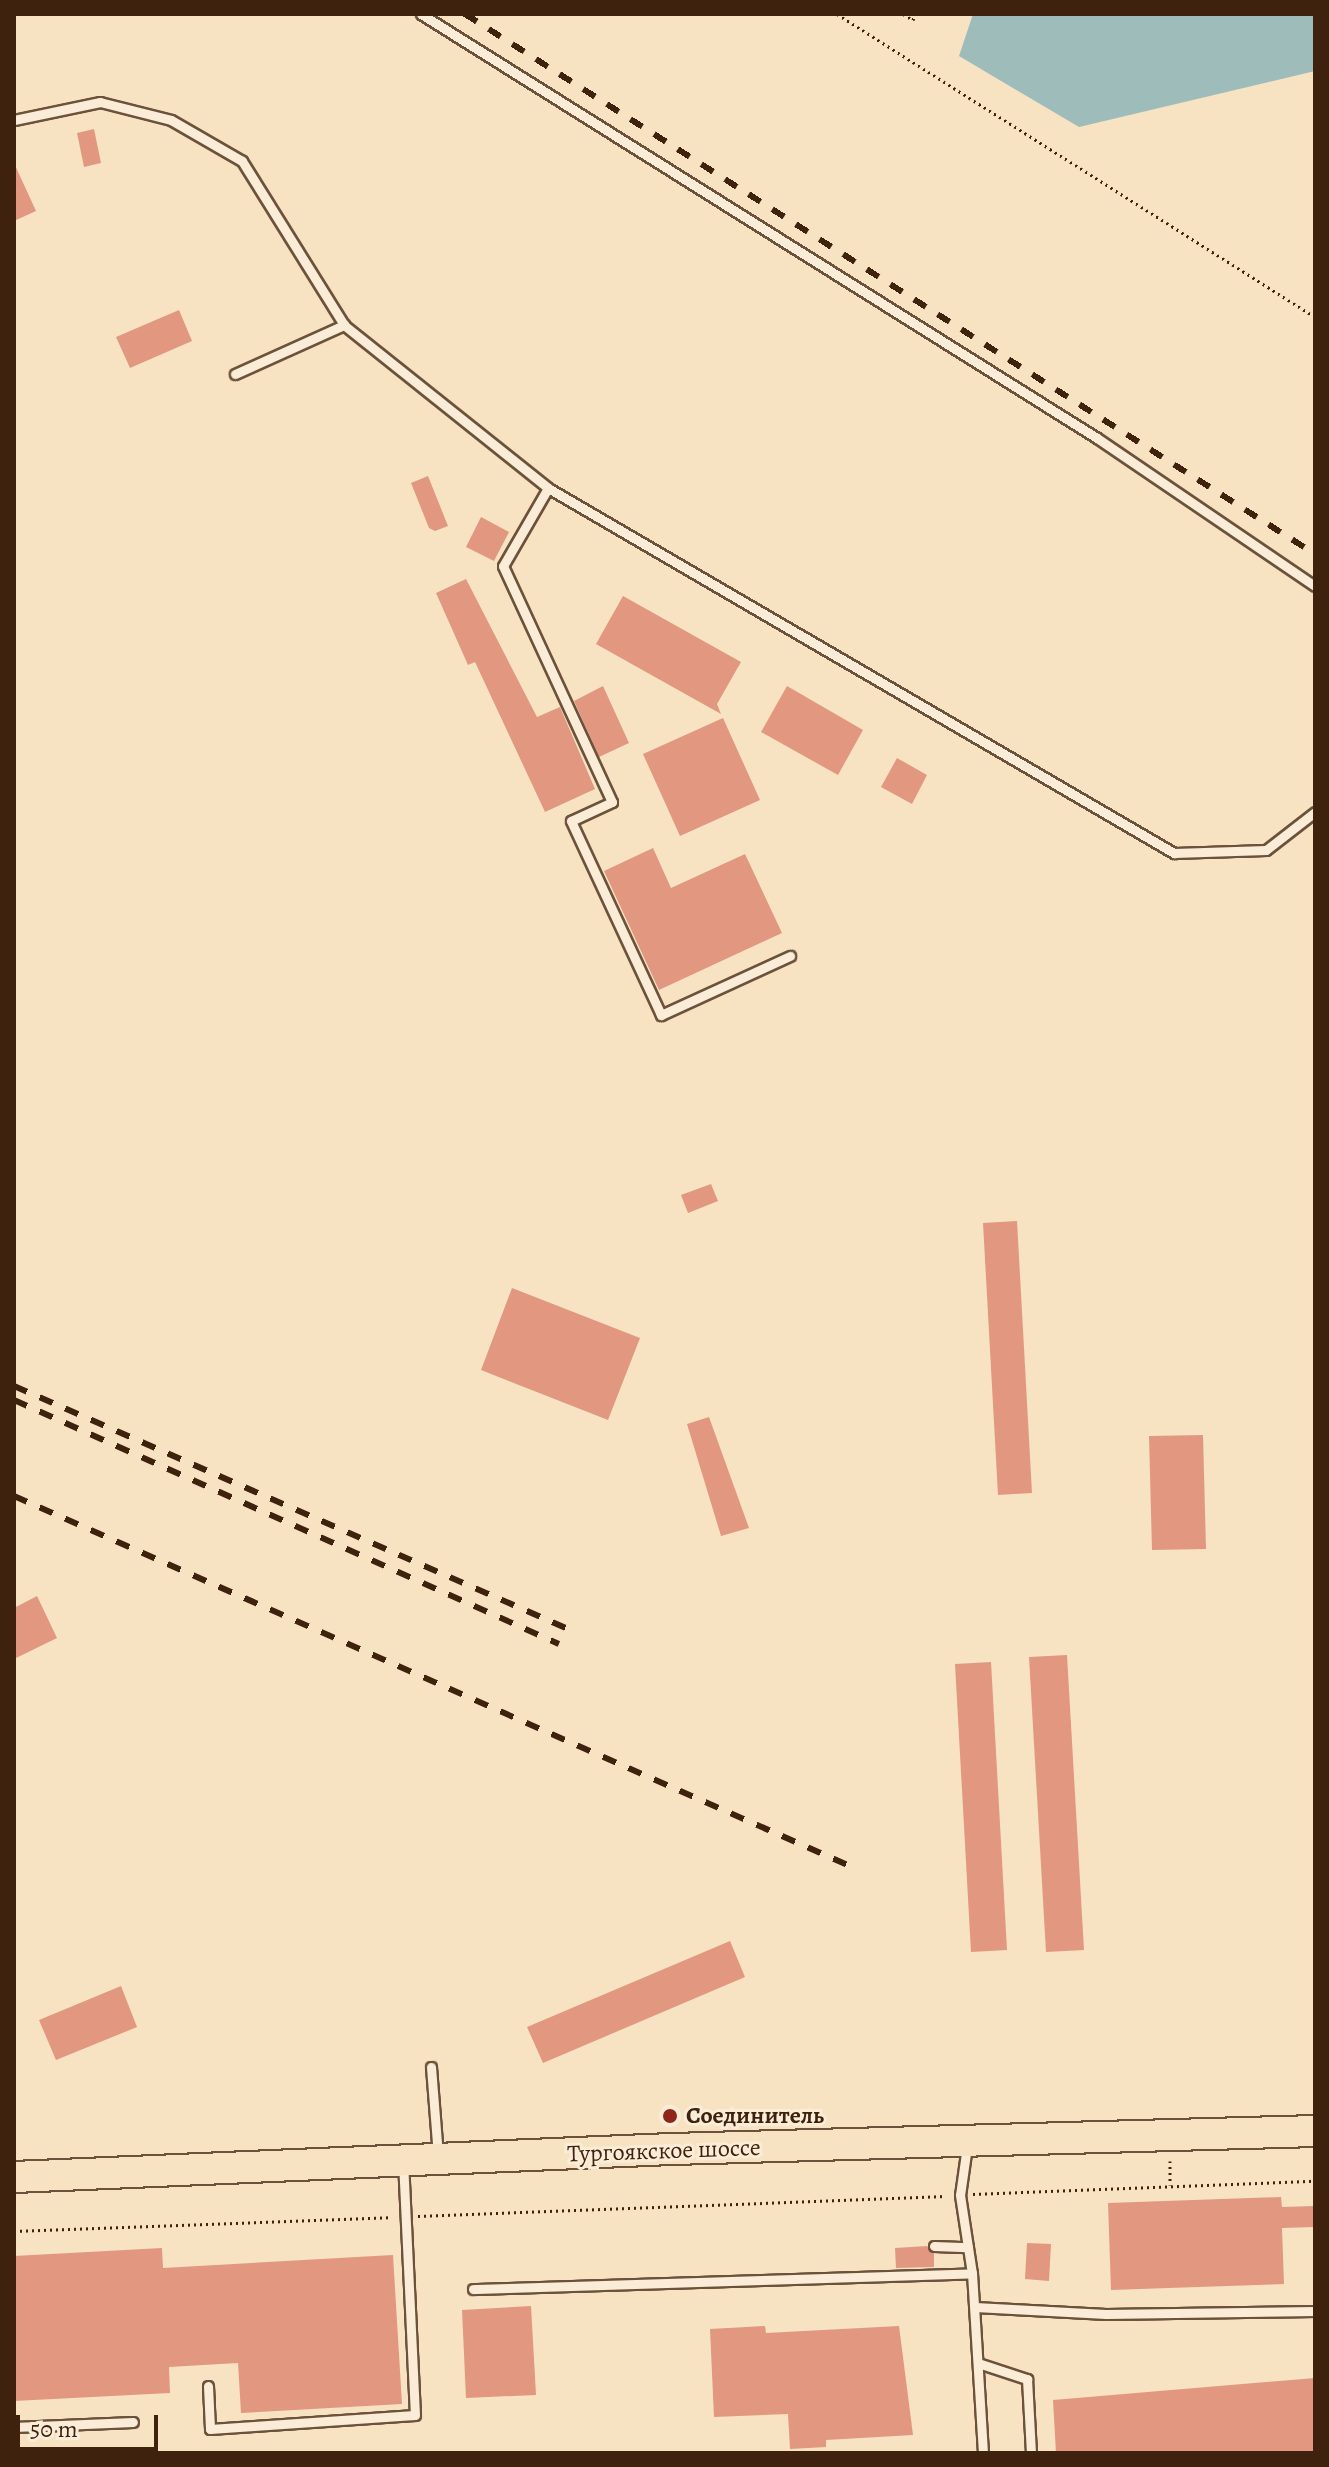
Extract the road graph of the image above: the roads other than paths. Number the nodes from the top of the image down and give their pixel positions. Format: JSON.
{"nodes":[{"id":1,"x":421,"y":14,"type":"edge"},
{"id":2,"x":14,"y":120,"type":"edge"},
{"id":3,"x":344,"y":325,"type":"junction"},
{"id":4,"x":235,"y":374,"type":"dead end"},
{"id":5,"x":548,"y":488,"type":"junction"},
{"id":6,"x":1315,"y":586,"type":"edge"},
{"id":7,"x":1315,"y":812,"type":"edge"},
{"id":8,"x":790,"y":956,"type":"dead end"},
{"id":9,"x":431,"y":2067,"type":"dead end"},
{"id":10,"x":1315,"y":2131,"type":"edge"},
{"id":11,"x":967,"y":2142,"type":"junction"},
{"id":12,"x":438,"y":2159,"type":"junction"},
{"id":13,"x":403,"y":2161,"type":"junction"},
{"id":14,"x":14,"y":2177,"type":"edge"},
{"id":15,"x":934,"y":2246,"type":"dead end"},
{"id":16,"x":968,"y":2247,"type":"junction"},
{"id":17,"x":972,"y":2273,"type":"junction"},
{"id":18,"x":473,"y":2289,"type":"dead end"},
{"id":19,"x":975,"y":2307,"type":"junction"},
{"id":20,"x":1315,"y":2311,"type":"edge"},
{"id":21,"x":978,"y":2363,"type":"junction"},
{"id":22,"x":208,"y":2386,"type":"dead end"},
{"id":23,"x":133,"y":2422,"type":"dead end"},
{"id":24,"x":14,"y":2427,"type":"edge"},
{"id":25,"x":983,"y":2453,"type":"edge"},
{"id":26,"x":1031,"y":2453,"type":"edge"}],
"edges":[{"from":1,"to":6,"type":"lane"},
{"from":2,"to":3,"type":"lane"},
{"from":3,"to":4,"type":"lane"},
{"from":3,"to":5,"type":"lane"},
{"from":5,"to":7,"type":"lane"},
{"from":5,"to":8,"type":"lane"},
{"from":9,"to":12,"type":"lane"},
{"from":10,"to":11,"type":"main road","name":"Тургоякское шоссе"},
{"from":11,"to":12,"type":"main road","name":"Тургоякское шоссе"},
{"from":11,"to":16,"type":"lane"},
{"from":12,"to":13,"type":"main road","name":"Тургоякское шоссе"},
{"from":13,"to":14,"type":"main road","name":"Тургоякское шоссе"},
{"from":13,"to":22,"type":"lane"},
{"from":15,"to":16,"type":"lane"},
{"from":16,"to":17,"type":"lane"},
{"from":17,"to":18,"type":"lane"},
{"from":17,"to":19,"type":"lane"},
{"from":19,"to":20,"type":"lane"},
{"from":19,"to":21,"type":"lane"},
{"from":21,"to":25,"type":"lane"},
{"from":21,"to":26,"type":"lane"},
{"from":23,"to":24,"type":"lane"}]}
